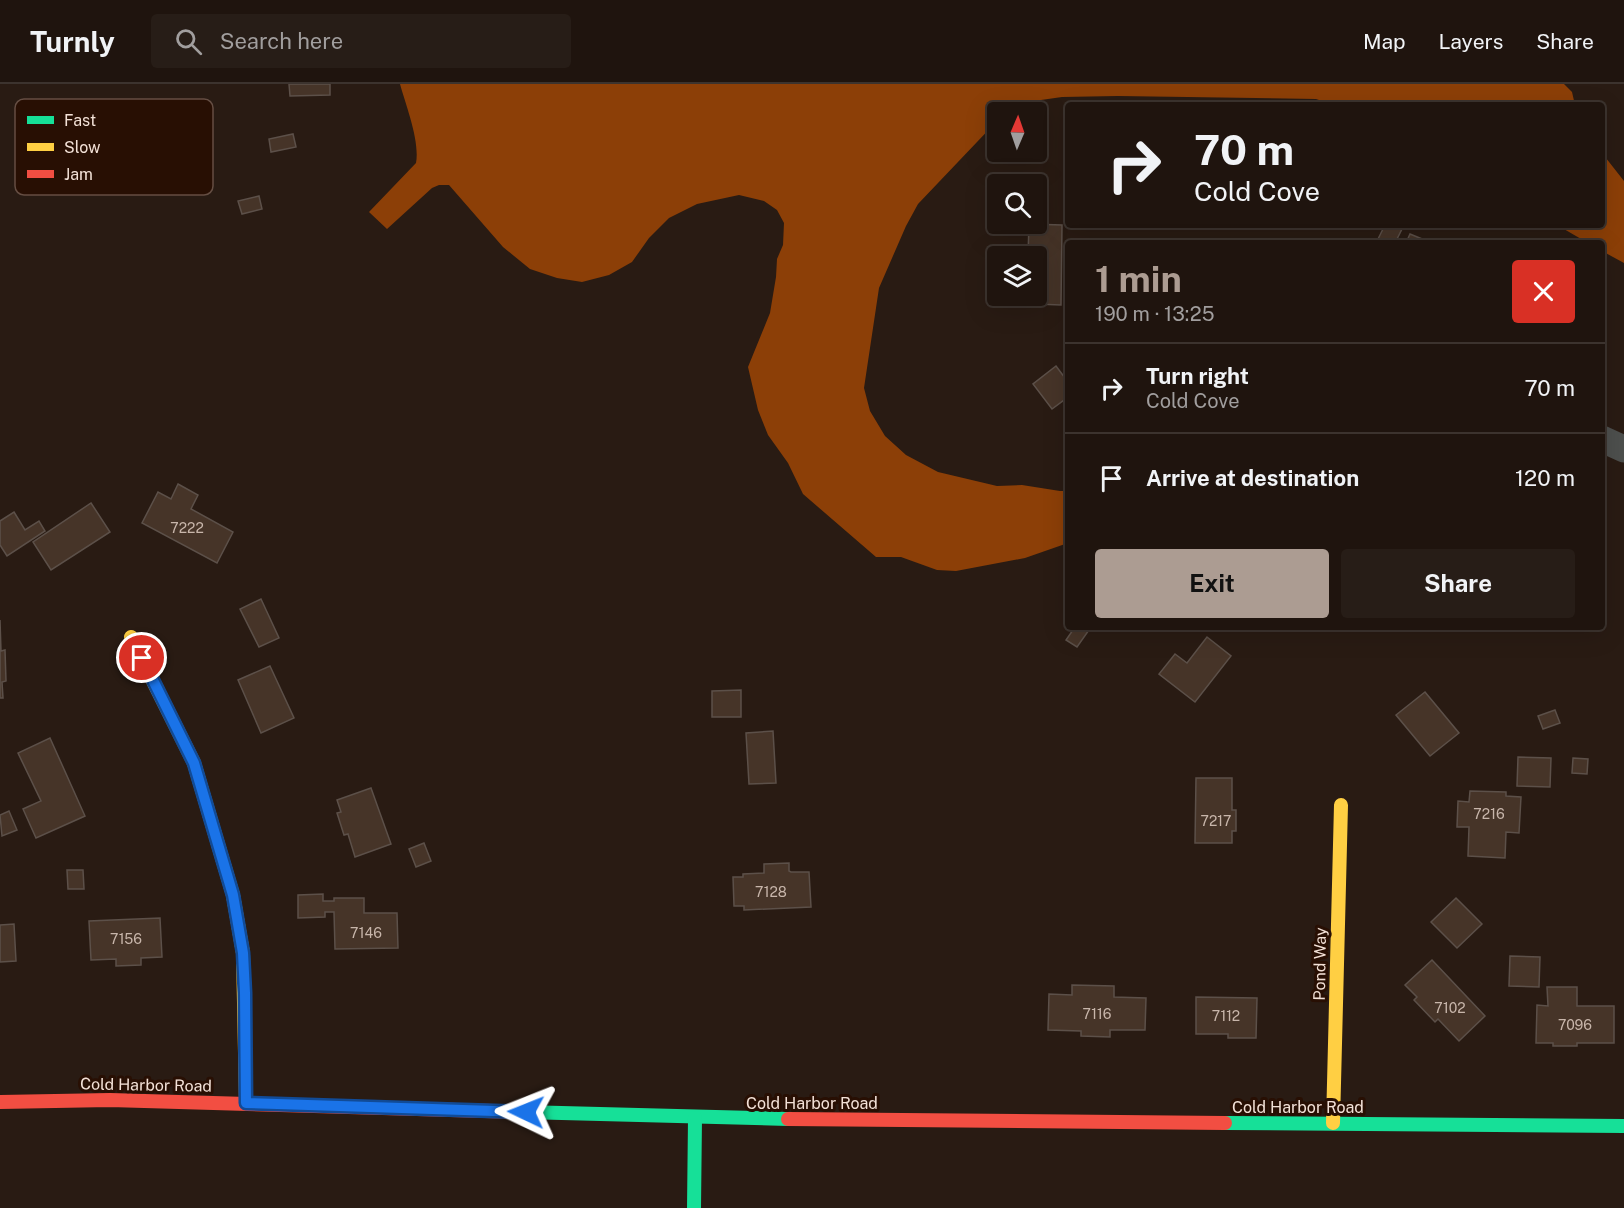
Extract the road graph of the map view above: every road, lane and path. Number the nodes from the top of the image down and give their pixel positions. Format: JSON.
{"nodes":[{"id":1,"x":1605,"y":440,"type":"edge"},
{"id":2,"x":1624,"y":448,"type":"edge"},
{"id":3,"x":131,"y":637,"type":"dead end"},
{"id":4,"x":1341,"y":805,"type":"dead end"},
{"id":5,"x":0,"y":1102,"type":"edge"},
{"id":6,"x":246,"y":1103,"type":"junction"},
{"id":7,"x":694,"y":1118,"type":"junction"},
{"id":8,"x":1333,"y":1124,"type":"junction"},
{"id":9,"x":1624,"y":1126,"type":"edge"},
{"id":10,"x":694,"y":1208,"type":"edge"}],
"edges":[{"from":1,"to":2,"type":"street"},
{"from":3,"to":6,"type":"main road"},
{"from":4,"to":8,"type":"main road","name":"Pond Way"},
{"from":5,"to":6,"type":"main road","name":"Cold Harbor Road"},
{"from":6,"to":7,"type":"main road","name":"Cold Harbor Road"},
{"from":7,"to":8,"type":"main road","name":"Cold Harbor Road"},
{"from":7,"to":10,"type":"main road"},
{"from":8,"to":9,"type":"main road","name":"Cold Harbor Road"}]}
